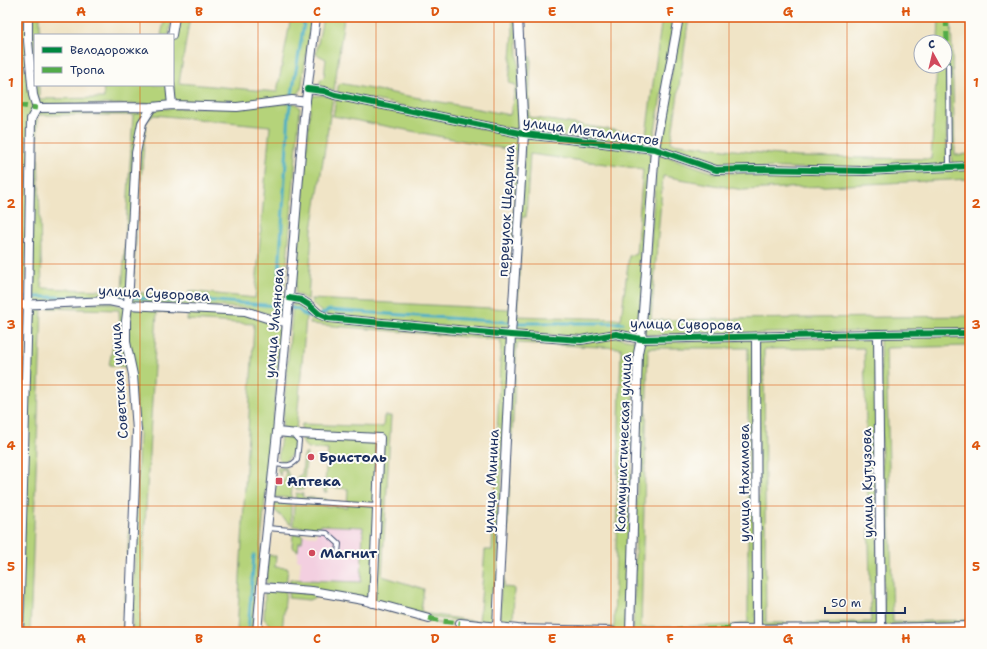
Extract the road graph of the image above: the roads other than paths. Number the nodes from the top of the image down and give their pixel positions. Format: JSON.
{"nodes":[{"id":1,"x":28,"y":17,"type":"edge"},
{"id":2,"x":175,"y":17,"type":"edge"},
{"id":3,"x":316,"y":17,"type":"edge"},
{"id":4,"x":518,"y":17,"type":"edge"},
{"id":5,"x":678,"y":17,"type":"edge"},
{"id":6,"x":172,"y":34,"type":"edge"},
{"id":7,"x":948,"y":74,"type":"edge"},
{"id":8,"x":170,"y":86,"type":"edge"},
{"id":9,"x":307,"y":89,"type":"junction"},
{"id":10,"x":306,"y":102,"type":"junction"},
{"id":11,"x":172,"y":104,"type":"junction"},
{"id":12,"x":152,"y":107,"type":"junction"},
{"id":13,"x":37,"y":108,"type":"junction"},
{"id":14,"x":524,"y":134,"type":"junction"},
{"id":15,"x":655,"y":149,"type":"junction"},
{"id":16,"x":970,"y":166,"type":"edge"},
{"id":17,"x":949,"y":168,"type":"junction"},
{"id":18,"x":289,"y":298,"type":"junction"},
{"id":19,"x":17,"y":305,"type":"edge"},
{"id":20,"x":28,"y":305,"type":"junction"},
{"id":21,"x":128,"y":305,"type":"junction"},
{"id":22,"x":287,"y":322,"type":"junction"},
{"id":23,"x":970,"y":333,"type":"edge"},
{"id":24,"x":878,"y":334,"type":"junction"},
{"id":25,"x":512,"y":335,"type":"junction"},
{"id":26,"x":756,"y":337,"type":"junction"},
{"id":27,"x":641,"y":339,"type":"junction"},
{"id":28,"x":277,"y":432,"type":"junction"},
{"id":29,"x":292,"y":433,"type":"junction"},
{"id":30,"x":274,"y":464,"type":"junction"},
{"id":31,"x":270,"y":499,"type":"junction"},
{"id":32,"x":377,"y":506,"type":"junction"},
{"id":33,"x":267,"y":528,"type":"junction"},
{"id":34,"x":338,"y":553,"type":"dead end"},
{"id":35,"x":261,"y":587,"type":"junction"},
{"id":36,"x":373,"y":603,"type":"junction"},
{"id":37,"x":429,"y":618,"type":"dead end"},
{"id":38,"x":460,"y":623,"type":"dead end"},
{"id":39,"x":970,"y":626,"type":"edge"},
{"id":40,"x":497,"y":627,"type":"junction"},
{"id":41,"x":757,"y":628,"type":"junction"},
{"id":42,"x":733,"y":629,"type":"dead end"},
{"id":43,"x":881,"y":630,"type":"edge"},
{"id":44,"x":19,"y":632,"type":"edge"},
{"id":45,"x":129,"y":632,"type":"edge"},
{"id":46,"x":258,"y":632,"type":"edge"},
{"id":47,"x":613,"y":632,"type":"edge"},
{"id":48,"x":630,"y":632,"type":"edge"}],
"edges":[{"from":1,"to":13,"type":"street"},
{"from":2,"to":6,"type":"street"},
{"from":3,"to":9,"type":"street","name":"улица Ульянова"},
{"from":4,"to":14,"type":"street","name":"переулок Щедрина"},
{"from":5,"to":15,"type":"street","name":"Коммунистическая улица"},
{"from":7,"to":17,"type":"lane"},
{"from":8,"to":11,"type":"street"},
{"from":9,"to":10,"type":"street","name":"улица Ульянова"},
{"from":9,"to":14,"type":"street","name":"улица Металлистов"},
{"from":10,"to":11,"type":"street"},
{"from":10,"to":18,"type":"street","name":"улица Ульянова"},
{"from":11,"to":12,"type":"street"},
{"from":12,"to":13,"type":"street"},
{"from":12,"to":21,"type":"street","name":"Советская улица"},
{"from":13,"to":20,"type":"street"},
{"from":14,"to":15,"type":"street","name":"улица Металлистов"},
{"from":14,"to":25,"type":"street","name":"переулок Щедрина"},
{"from":15,"to":17,"type":"street","name":"улица Металлистов"},
{"from":15,"to":27,"type":"street","name":"Коммунистическая улица"},
{"from":16,"to":17,"type":"street","name":"улица Металлистов"},
{"from":18,"to":22,"type":"street","name":"улица Ульянова"},
{"from":18,"to":25,"type":"street","name":"улица Суворова"},
{"from":19,"to":20,"type":"street","name":"улица Суворова"},
{"from":20,"to":21,"type":"street","name":"улица Суворова"},
{"from":20,"to":44,"type":"street"},
{"from":21,"to":22,"type":"street","name":"улица Суворова"},
{"from":21,"to":45,"type":"street","name":"Советская улица"},
{"from":22,"to":28,"type":"street","name":"улица Ульянова"},
{"from":23,"to":24,"type":"street","name":"улица Суворова"},
{"from":24,"to":26,"type":"street","name":"улица Суворова"},
{"from":24,"to":43,"type":"street","name":"улица Кутузова"},
{"from":25,"to":27,"type":"street","name":"улица Суворова"},
{"from":25,"to":40,"type":"street","name":"улица Минина"},
{"from":26,"to":27,"type":"street","name":"улица Суворова"},
{"from":26,"to":41,"type":"street","name":"улица Нахимова"},
{"from":27,"to":48,"type":"street","name":"Коммунистическая улица"},
{"from":28,"to":29,"type":"street"},
{"from":28,"to":30,"type":"street","name":"улица Ульянова"},
{"from":29,"to":30,"type":"lane"},
{"from":29,"to":32,"type":"street"},
{"from":30,"to":31,"type":"street","name":"улица Ульянова"},
{"from":31,"to":32,"type":"lane"},
{"from":31,"to":33,"type":"street","name":"улица Ульянова"},
{"from":32,"to":36,"type":"street"},
{"from":33,"to":34,"type":"lane"},
{"from":33,"to":35,"type":"street","name":"улица Ульянова"},
{"from":35,"to":36,"type":"street"},
{"from":35,"to":46,"type":"street","name":"улица Ульянова"},
{"from":36,"to":37,"type":"street"},
{"from":38,"to":40,"type":"street"},
{"from":39,"to":43,"type":"street"},
{"from":40,"to":47,"type":"street"},
{"from":41,"to":42,"type":"street"},
{"from":41,"to":43,"type":"street"}]}
